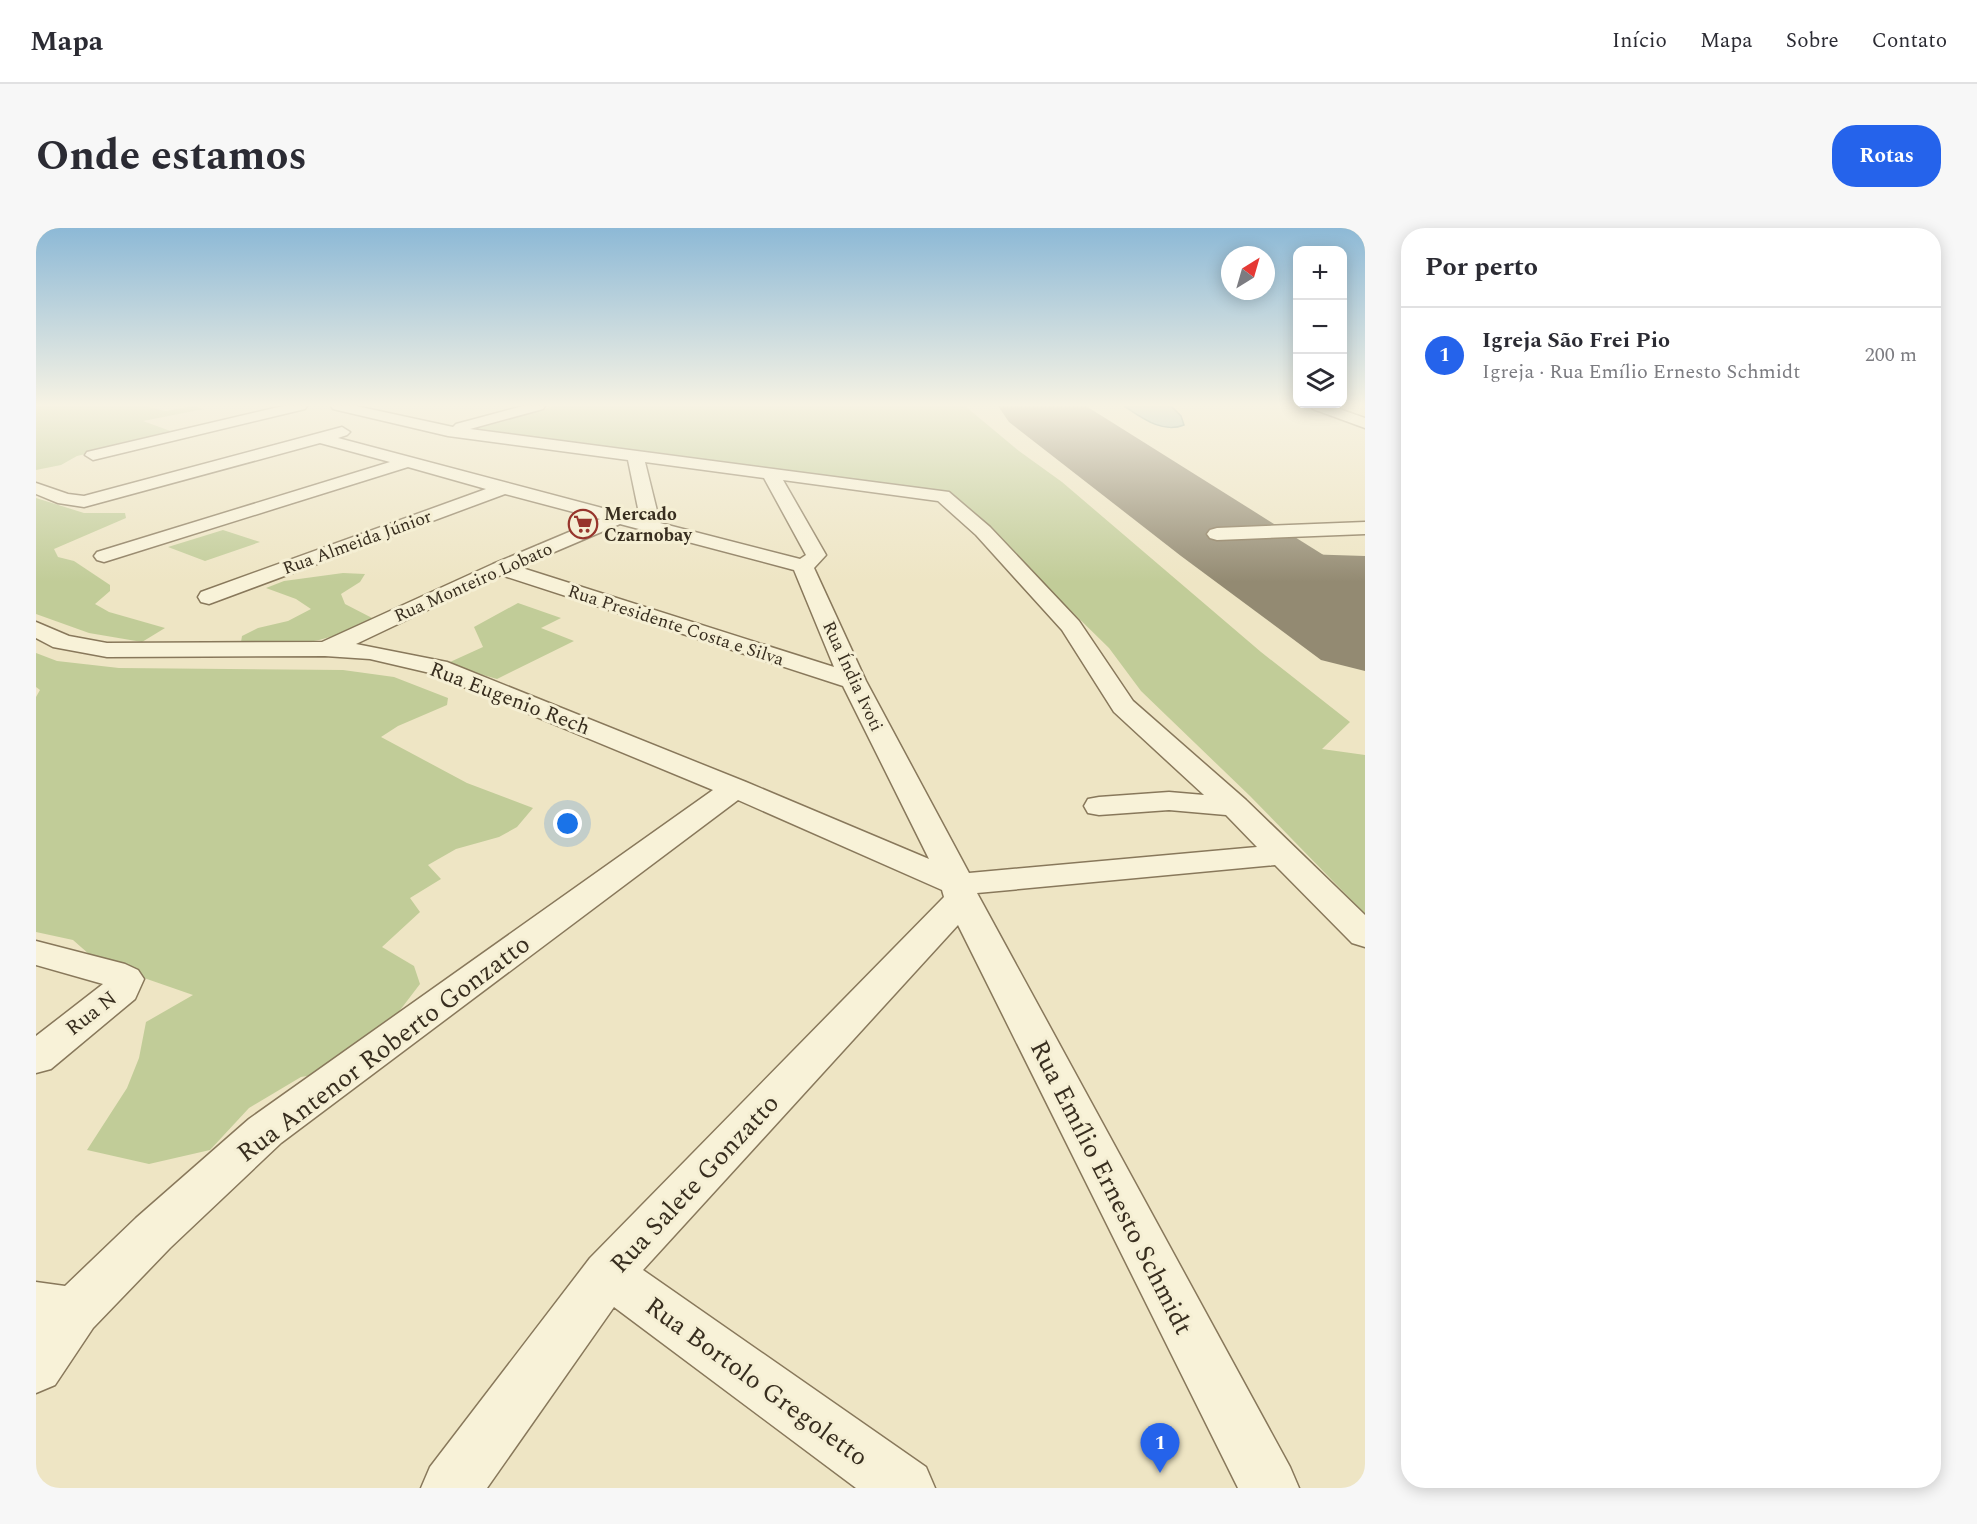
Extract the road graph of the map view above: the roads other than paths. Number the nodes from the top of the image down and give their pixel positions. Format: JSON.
{"nodes":[{"id":1,"x":222,"y":465,"type":"edge"},
{"id":2,"x":398,"y":465,"type":"edge"},
{"id":3,"x":417,"y":465,"type":"edge"},
{"id":4,"x":637,"y":465,"type":"edge"},
{"id":5,"x":709,"y":465,"type":"edge"},
{"id":6,"x":770,"y":473,"type":"junction"},
{"id":7,"x":36,"y":488,"type":"edge"},
{"id":8,"x":504,"y":488,"type":"junction"},
{"id":9,"x":621,"y":517,"type":"junction"},
{"id":10,"x":651,"y":525,"type":"junction"},
{"id":11,"x":1365,"y":528,"type":"edge"},
{"id":12,"x":1217,"y":534,"type":"dead end"},
{"id":13,"x":104,"y":556,"type":"dead end"},
{"id":14,"x":803,"y":566,"type":"junction"},
{"id":15,"x":500,"y":568,"type":"junction"},
{"id":16,"x":209,"y":597,"type":"dead end"},
{"id":17,"x":36,"y":629,"type":"edge"},
{"id":18,"x":325,"y":649,"type":"junction"},
{"id":19,"x":853,"y":681,"type":"junction"},
{"id":20,"x":735,"y":788,"type":"junction"},
{"id":21,"x":1099,"y":806,"type":"dead end"},
{"id":22,"x":1235,"y":807,"type":"junction"},
{"id":23,"x":1282,"y":855,"type":"junction"},
{"id":24,"x":960,"y":891,"type":"junction"},
{"id":25,"x":1365,"y":935,"type":"edge"},
{"id":26,"x":36,"y":953,"type":"edge"},
{"id":27,"x":36,"y":1058,"type":"edge"},
{"id":28,"x":608,"y":1274,"type":"junction"},
{"id":29,"x":56,"y":1308,"type":"edge"},
{"id":30,"x":36,"y":1367,"type":"edge"},
{"id":31,"x":451,"y":1488,"type":"edge"},
{"id":32,"x":905,"y":1488,"type":"edge"},
{"id":33,"x":1269,"y":1488,"type":"edge"}],
"edges":[{"from":1,"to":7,"type":"street"},
{"from":2,"to":13,"type":"street"},
{"from":3,"to":8,"type":"street"},
{"from":4,"to":10,"type":"street"},
{"from":5,"to":6,"type":"street"},
{"from":6,"to":14,"type":"street"},
{"from":6,"to":22,"type":"street"},
{"from":8,"to":9,"type":"street"},
{"from":8,"to":16,"type":"street","name":"Rua Almeida Júnior"},
{"from":9,"to":10,"type":"street"},
{"from":9,"to":15,"type":"street","name":"Rua Monteiro Lobato"},
{"from":10,"to":14,"type":"street"},
{"from":11,"to":12,"type":"street"},
{"from":14,"to":19,"type":"street","name":"Rua Índia Ivoti"},
{"from":15,"to":18,"type":"street","name":"Rua Monteiro Lobato"},
{"from":15,"to":19,"type":"street","name":"Rua Presidente Costa e Silva"},
{"from":17,"to":18,"type":"street","name":"Rua Eugenio Rech"},
{"from":18,"to":20,"type":"street","name":"Rua Eugenio Rech"},
{"from":19,"to":24,"type":"street","name":"Rua Índia Ivoti"},
{"from":20,"to":24,"type":"street","name":"Rua Eugenio Rech"},
{"from":20,"to":29,"type":"street","name":"Rua Antenor Roberto Gonzatto"},
{"from":21,"to":22,"type":"street"},
{"from":22,"to":23,"type":"street"},
{"from":23,"to":24,"type":"street"},
{"from":23,"to":25,"type":"street"},
{"from":24,"to":28,"type":"street","name":"Rua Salete Gonzatto"},
{"from":24,"to":33,"type":"street","name":"Rua Emílio Ernesto Schmidt"},
{"from":26,"to":27,"type":"street","name":"Rua N"},
{"from":28,"to":31,"type":"street","name":"Rua Salete Gonzatto"},
{"from":28,"to":32,"type":"street","name":"Rua Bortolo Gregoletto"},
{"from":29,"to":30,"type":"street","name":"Rua Antenor Roberto Gonzatto"}]}
